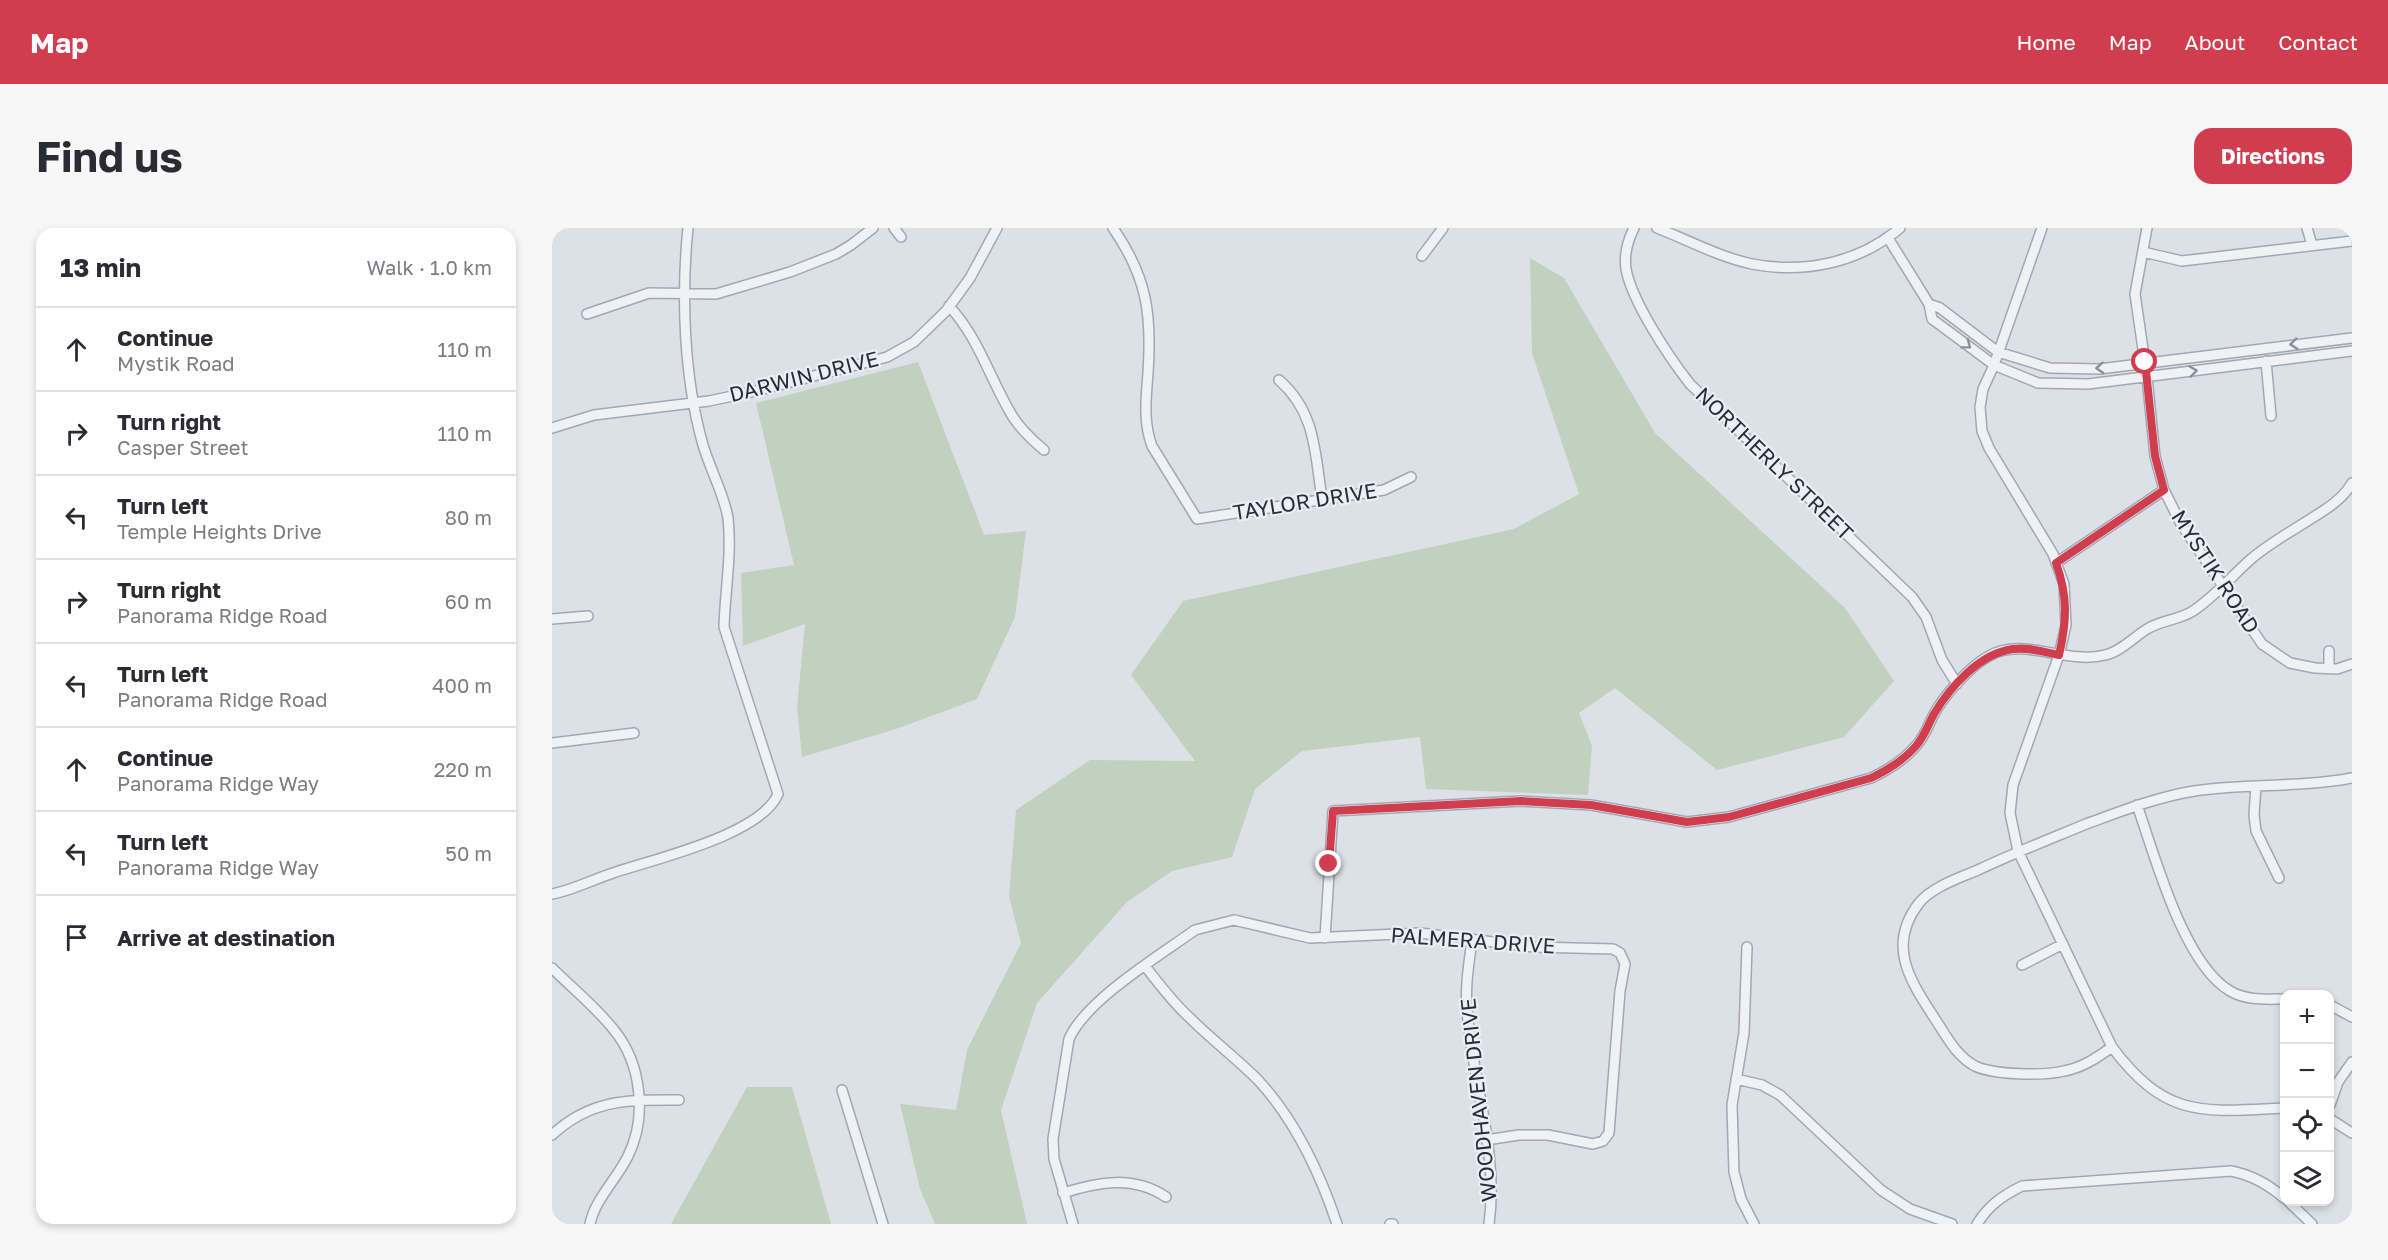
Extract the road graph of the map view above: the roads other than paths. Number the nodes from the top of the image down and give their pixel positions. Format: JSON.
{"nodes":[{"id":1,"x":688,"y":228,"type":"edge"},
{"id":2,"x":873,"y":228,"type":"edge"},
{"id":3,"x":894,"y":228,"type":"edge"},
{"id":4,"x":997,"y":228,"type":"edge"},
{"id":5,"x":1113,"y":228,"type":"edge"},
{"id":6,"x":1443,"y":228,"type":"edge"},
{"id":7,"x":1634,"y":228,"type":"edge"},
{"id":8,"x":1657,"y":228,"type":"edge"},
{"id":9,"x":1900,"y":228,"type":"edge"},
{"id":10,"x":2042,"y":228,"type":"edge"},
{"id":11,"x":2147,"y":228,"type":"edge"},
{"id":12,"x":2307,"y":228,"type":"edge"},
{"id":13,"x":901,"y":237,"type":"dead end"},
{"id":14,"x":1888,"y":238,"type":"junction"},
{"id":15,"x":2352,"y":241,"type":"edge"},
{"id":16,"x":2312,"y":245,"type":"junction"},
{"id":17,"x":2143,"y":252,"type":"junction"},
{"id":18,"x":1422,"y":256,"type":"dead end"},
{"id":19,"x":684,"y":295,"type":"junction"},
{"id":20,"x":1929,"y":304,"type":"junction"},
{"id":21,"x":949,"y":306,"type":"junction"},
{"id":22,"x":586,"y":314,"type":"dead end"},
{"id":23,"x":2352,"y":338,"type":"edge"},
{"id":24,"x":2352,"y":351,"type":"edge"},
{"id":25,"x":1998,"y":352,"type":"junction"},
{"id":26,"x":2266,"y":361,"type":"junction"},
{"id":27,"x":2145,"y":362,"type":"junction"},
{"id":28,"x":1994,"y":365,"type":"junction"},
{"id":29,"x":2147,"y":377,"type":"junction"},
{"id":30,"x":1279,"y":380,"type":"dead end"},
{"id":31,"x":694,"y":403,"type":"junction"},
{"id":32,"x":2271,"y":416,"type":"dead end"},
{"id":33,"x":552,"y":428,"type":"edge"},
{"id":34,"x":1044,"y":450,"type":"dead end"},
{"id":35,"x":1411,"y":477,"type":"dead end"},
{"id":36,"x":2352,"y":483,"type":"edge"},
{"id":37,"x":2164,"y":490,"type":"junction"},
{"id":38,"x":1322,"y":499,"type":"junction"},
{"id":39,"x":2056,"y":563,"type":"junction"},
{"id":40,"x":2222,"y":585,"type":"junction"},
{"id":41,"x":588,"y":616,"type":"dead end"},
{"id":42,"x":552,"y":619,"type":"edge"},
{"id":43,"x":2329,"y":651,"type":"dead end"},
{"id":44,"x":2059,"y":655,"type":"junction"},
{"id":45,"x":2352,"y":664,"type":"edge"},
{"id":46,"x":2329,"y":668,"type":"junction"},
{"id":47,"x":1957,"y":684,"type":"junction"},
{"id":48,"x":634,"y":733,"type":"dead end"},
{"id":49,"x":552,"y":743,"type":"edge"},
{"id":50,"x":2352,"y":778,"type":"edge"},
{"id":51,"x":2256,"y":786,"type":"junction"},
{"id":52,"x":2137,"y":805,"type":"junction"},
{"id":53,"x":2018,"y":851,"type":"junction"},
{"id":54,"x":2279,"y":878,"type":"dead end"},
{"id":55,"x":552,"y":894,"type":"edge"},
{"id":56,"x":1325,"y":938,"type":"junction"},
{"id":57,"x":1472,"y":940,"type":"junction"},
{"id":58,"x":2063,"y":944,"type":"junction"},
{"id":59,"x":1748,"y":947,"type":"dead end"},
{"id":60,"x":2022,"y":965,"type":"dead end"},
{"id":61,"x":1145,"y":966,"type":"junction"},
{"id":62,"x":552,"y":968,"type":"edge"},
{"id":63,"x":2280,"y":999,"type":"edge"},
{"id":64,"x":2334,"y":1007,"type":"edge"},
{"id":65,"x":2352,"y":1017,"type":"edge"},
{"id":66,"x":2112,"y":1047,"type":"junction"},
{"id":67,"x":2352,"y":1062,"type":"edge"},
{"id":68,"x":1736,"y":1079,"type":"junction"},
{"id":69,"x":842,"y":1090,"type":"dead end"},
{"id":70,"x":2332,"y":1098,"type":"edge"},
{"id":71,"x":639,"y":1100,"type":"junction"},
{"id":72,"x":679,"y":1100,"type":"dead end"},
{"id":73,"x":2280,"y":1108,"type":"edge"},
{"id":74,"x":2334,"y":1117,"type":"edge"},
{"id":75,"x":2334,"y":1121,"type":"edge"},
{"id":76,"x":2352,"y":1126,"type":"edge"},
{"id":77,"x":2352,"y":1133,"type":"edge"},
{"id":78,"x":552,"y":1135,"type":"edge"},
{"id":79,"x":1486,"y":1140,"type":"junction"},
{"id":80,"x":1063,"y":1193,"type":"junction"},
{"id":81,"x":2280,"y":1193,"type":"edge"},
{"id":82,"x":1166,"y":1197,"type":"dead end"},
{"id":83,"x":2294,"y":1206,"type":"edge"},
{"id":84,"x":590,"y":1224,"type":"edge"},
{"id":85,"x":883,"y":1224,"type":"edge"},
{"id":86,"x":1073,"y":1224,"type":"edge"},
{"id":87,"x":1337,"y":1224,"type":"edge"},
{"id":88,"x":1488,"y":1224,"type":"edge"},
{"id":89,"x":1754,"y":1224,"type":"edge"},
{"id":90,"x":1952,"y":1224,"type":"edge"},
{"id":91,"x":1977,"y":1224,"type":"edge"},
{"id":92,"x":2312,"y":1224,"type":"edge"}],
"edges":[{"from":1,"to":19,"type":"street"},
{"from":2,"to":19,"type":"street"},
{"from":3,"to":13,"type":"street"},
{"from":4,"to":21,"type":"street","name":"DARWIN DRIVE"},
{"from":5,"to":38,"type":"street","name":"TAYLOR DRIVE"},
{"from":6,"to":18,"type":"street"},
{"from":7,"to":47,"type":"street","name":"NORTHERLY STREET"},
{"from":8,"to":14,"type":"street"},
{"from":9,"to":14,"type":"street"},
{"from":10,"to":25,"type":"street"},
{"from":11,"to":17,"type":"street","name":"MYSTIK ROAD"},
{"from":12,"to":16,"type":"street"},
{"from":14,"to":20,"type":"street"},
{"from":15,"to":16,"type":"street"},
{"from":16,"to":17,"type":"street"},
{"from":17,"to":27,"type":"street","name":"MYSTIK ROAD"},
{"from":19,"to":22,"type":"street"},
{"from":19,"to":31,"type":"street"},
{"from":20,"to":25,"type":"street"},
{"from":20,"to":28,"type":"street","one_way":true},
{"from":21,"to":31,"type":"street","name":"DARWIN DRIVE"},
{"from":21,"to":34,"type":"street"},
{"from":23,"to":27,"type":"street","one_way":true},
{"from":24,"to":26,"type":"street"},
{"from":27,"to":25,"type":"street","one_way":true},
{"from":25,"to":28,"type":"street"},
{"from":29,"to":26,"type":"street","one_way":true},
{"from":26,"to":32,"type":"street"},
{"from":27,"to":29,"type":"street","name":"MYSTIK ROAD"},
{"from":28,"to":29,"type":"street"},
{"from":28,"to":39,"type":"street"},
{"from":29,"to":37,"type":"street","name":"MYSTIK ROAD"},
{"from":30,"to":38,"type":"street"},
{"from":31,"to":33,"type":"street","name":"DARWIN DRIVE"},
{"from":31,"to":55,"type":"street"},
{"from":35,"to":38,"type":"street","name":"TAYLOR DRIVE"},
{"from":36,"to":40,"type":"street"},
{"from":37,"to":39,"type":"street"},
{"from":37,"to":40,"type":"street","name":"MYSTIK ROAD"},
{"from":39,"to":44,"type":"street"},
{"from":40,"to":44,"type":"street"},
{"from":40,"to":46,"type":"street","name":"MYSTIK ROAD"},
{"from":41,"to":42,"type":"street"},
{"from":43,"to":46,"type":"street"},
{"from":44,"to":47,"type":"street"},
{"from":44,"to":53,"type":"street"},
{"from":45,"to":46,"type":"street","name":"MYSTIK ROAD"},
{"from":47,"to":56,"type":"street"},
{"from":48,"to":49,"type":"street"},
{"from":50,"to":51,"type":"street"},
{"from":51,"to":52,"type":"street"},
{"from":51,"to":54,"type":"street"},
{"from":52,"to":53,"type":"street"},
{"from":52,"to":63,"type":"street"},
{"from":53,"to":58,"type":"street"},
{"from":53,"to":66,"type":"street"},
{"from":56,"to":57,"type":"street","name":"PALMERA DRIVE"},
{"from":56,"to":61,"type":"street","name":"PALMERA DRIVE"},
{"from":57,"to":79,"type":"street","name":"WOODHAVEN DRIVE"},
{"from":57,"to":79,"type":"street","name":"PALMERA DRIVE"},
{"from":58,"to":60,"type":"street"},
{"from":58,"to":66,"type":"street"},
{"from":59,"to":68,"type":"street"},
{"from":61,"to":80,"type":"street","name":"PALMERA DRIVE"},
{"from":61,"to":87,"type":"street"},
{"from":62,"to":71,"type":"street"},
{"from":64,"to":65,"type":"street"},
{"from":66,"to":73,"type":"street"},
{"from":67,"to":70,"type":"street"},
{"from":68,"to":89,"type":"street"},
{"from":68,"to":90,"type":"street"},
{"from":69,"to":85,"type":"street"},
{"from":71,"to":72,"type":"street"},
{"from":71,"to":78,"type":"street"},
{"from":71,"to":84,"type":"street"},
{"from":74,"to":76,"type":"street"},
{"from":75,"to":77,"type":"street"},
{"from":79,"to":88,"type":"street","name":"WOODHAVEN DRIVE"},
{"from":80,"to":82,"type":"street"},
{"from":80,"to":86,"type":"street","name":"PALMERA DRIVE"},
{"from":81,"to":91,"type":"street"},
{"from":83,"to":92,"type":"street"}]}
